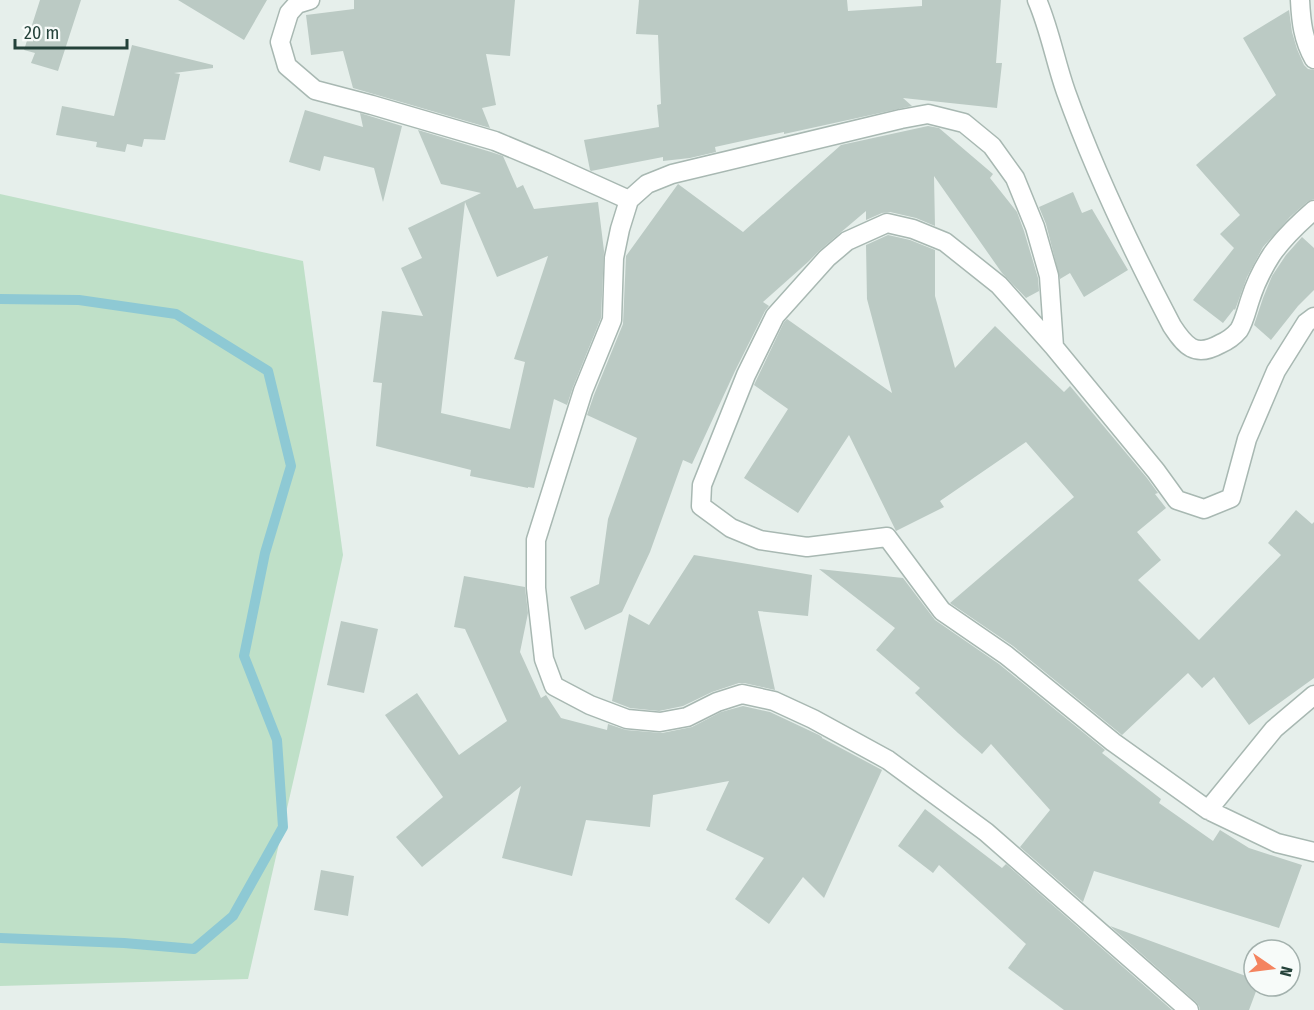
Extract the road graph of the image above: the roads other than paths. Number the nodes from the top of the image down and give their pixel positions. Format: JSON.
{"nodes":[{"id":1,"x":310,"y":0,"type":"edge"},
{"id":2,"x":1036,"y":0,"type":"edge"},
{"id":3,"x":1300,"y":0,"type":"edge"},
{"id":4,"x":288,"y":6,"type":"edge"},
{"id":5,"x":1314,"y":59,"type":"edge"},
{"id":6,"x":629,"y":200,"type":"junction"},
{"id":7,"x":1314,"y":210,"type":"edge"},
{"id":8,"x":1314,"y":317,"type":"edge"},
{"id":9,"x":1054,"y":347,"type":"junction"},
{"id":10,"x":1314,"y":695,"type":"edge"},
{"id":11,"x":1208,"y":810,"type":"junction"},
{"id":12,"x":1314,"y":852,"type":"edge"},
{"id":13,"x":1189,"y":1010,"type":"edge"}],
"edges":[{"from":1,"to":4,"type":"street"},
{"from":2,"to":7,"type":"street"},
{"from":3,"to":5,"type":"street"},
{"from":4,"to":6,"type":"street"},
{"from":6,"to":9,"type":"street"},
{"from":6,"to":13,"type":"street"},
{"from":8,"to":9,"type":"street"},
{"from":9,"to":11,"type":"street"},
{"from":10,"to":11,"type":"street"},
{"from":11,"to":12,"type":"street"}]}
